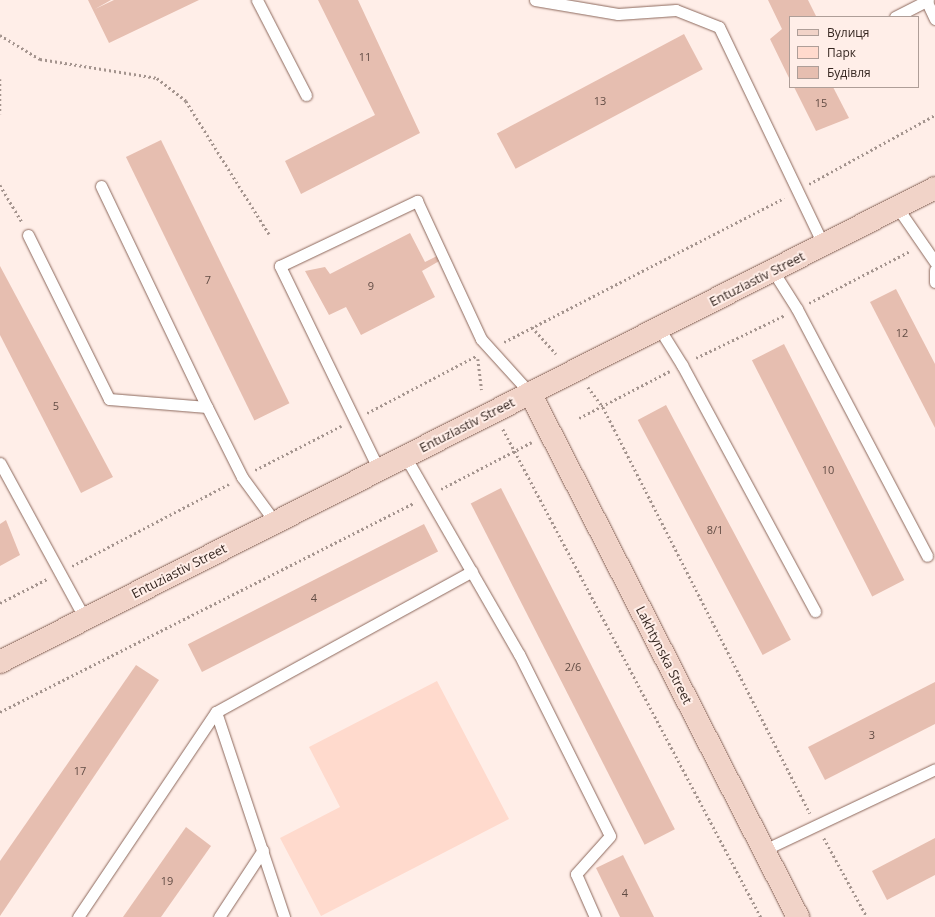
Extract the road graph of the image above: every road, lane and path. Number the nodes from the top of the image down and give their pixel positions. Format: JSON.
{"nodes":[{"id":1,"x":257,"y":0,"type":"edge"},
{"id":2,"x":535,"y":0,"type":"edge"},
{"id":3,"x":927,"y":0,"type":"edge"},
{"id":4,"x":897,"y":16,"type":"edge"},
{"id":5,"x":935,"y":19,"type":"edge"},
{"id":6,"x":0,"y":35,"type":"edge"},
{"id":7,"x":0,"y":79,"type":"edge"},
{"id":8,"x":306,"y":95,"type":"dead end"},
{"id":9,"x":0,"y":114,"type":"edge"},
{"id":10,"x":935,"y":115,"type":"edge"},
{"id":11,"x":0,"y":185,"type":"edge"},
{"id":12,"x":101,"y":186,"type":"dead end"},
{"id":13,"x":935,"y":188,"type":"edge"},
{"id":14,"x":799,"y":190,"type":"junction"},
{"id":15,"x":897,"y":207,"type":"junction"},
{"id":16,"x":28,"y":234,"type":"joint"},
{"id":17,"x":269,"y":234,"type":"dead end"},
{"id":18,"x":824,"y":244,"type":"junction"},
{"id":19,"x":924,"y":244,"type":"junction"},
{"id":20,"x":935,"y":262,"type":"edge"},
{"id":21,"x":935,"y":270,"type":"edge"},
{"id":22,"x":772,"y":271,"type":"junction"},
{"id":23,"x":935,"y":282,"type":"edge"},
{"id":24,"x":797,"y":309,"type":"junction"},
{"id":25,"x":532,"y":327,"type":"junction"},
{"id":26,"x":659,"y":328,"type":"junction"},
{"id":27,"x":490,"y":349,"type":"junction"},
{"id":28,"x":556,"y":354,"type":"dead end"},
{"id":29,"x":477,"y":356,"type":"junction"},
{"id":30,"x":682,"y":365,"type":"junction"},
{"id":31,"x":583,"y":380,"type":"dead end"},
{"id":32,"x":482,"y":390,"type":"dead end"},
{"id":33,"x":530,"y":393,"type":"junction"},
{"id":34,"x":206,"y":407,"type":"junction"},
{"id":35,"x":603,"y":407,"type":"junction"},
{"id":36,"x":579,"y":418,"type":"dead end"},
{"id":37,"x":352,"y":420,"type":"junction"},
{"id":38,"x":502,"y":426,"type":"dead end"},
{"id":39,"x":540,"y":438,"type":"dead end"},
{"id":40,"x":513,"y":452,"type":"junction"},
{"id":41,"x":405,"y":456,"type":"junction"},
{"id":42,"x":0,"y":463,"type":"edge"},
{"id":43,"x":379,"y":470,"type":"junction"},
{"id":44,"x":242,"y":477,"type":"junction"},
{"id":45,"x":428,"y":495,"type":"junction"},
{"id":46,"x":275,"y":522,"type":"junction"},
{"id":47,"x":927,"y":556,"type":"dead end"},
{"id":48,"x":472,"y":572,"type":"junction"},
{"id":49,"x":58,"y":573,"type":"junction"},
{"id":50,"x":0,"y":603,"type":"edge"},
{"id":51,"x":815,"y":611,"type":"dead end"},
{"id":52,"x":85,"y":619,"type":"junction"},
{"id":53,"x":0,"y":662,"type":"edge"},
{"id":54,"x":0,"y":712,"type":"edge"},
{"id":55,"x":216,"y":712,"type":"junction"},
{"id":56,"x":935,"y":769,"type":"edge"},
{"id":57,"x":817,"y":826,"type":"junction"},
{"id":58,"x":263,"y":850,"type":"junction"},
{"id":59,"x":764,"y":850,"type":"junction"},
{"id":60,"x":78,"y":917,"type":"edge"},
{"id":61,"x":219,"y":917,"type":"edge"},
{"id":62,"x":284,"y":917,"type":"edge"},
{"id":63,"x":595,"y":917,"type":"edge"},
{"id":64,"x":761,"y":917,"type":"edge"},
{"id":65,"x":798,"y":917,"type":"edge"},
{"id":66,"x":866,"y":917,"type":"edge"}],
"edges":[{"from":1,"to":8,"type":"lane"},
{"from":2,"to":14,"type":"lane"},
{"from":3,"to":4,"type":"lane"},
{"from":3,"to":5,"type":"lane"},
{"from":6,"to":17,"type":"path"},
{"from":7,"to":9,"type":"path"},
{"from":10,"to":14,"type":"path"},
{"from":11,"to":16,"type":"path"},
{"from":12,"to":34,"type":"lane"},
{"from":13,"to":15,"type":"street","name":"Entuziastiv Street"},
{"from":14,"to":18,"type":"lane"},
{"from":14,"to":25,"type":"path"},
{"from":15,"to":18,"type":"street","name":"Entuziastiv Street"},
{"from":15,"to":19,"type":"lane"},
{"from":16,"to":34,"type":"lane"},
{"from":18,"to":22,"type":"street","name":"Entuziastiv Street"},
{"from":19,"to":20,"type":"lane"},
{"from":19,"to":24,"type":"path"},
{"from":21,"to":23,"type":"lane"},
{"from":22,"to":24,"type":"lane"},
{"from":22,"to":26,"type":"street","name":"Entuziastiv Street"},
{"from":24,"to":30,"type":"path"},
{"from":24,"to":47,"type":"lane"},
{"from":25,"to":27,"type":"path"},
{"from":25,"to":28,"type":"path"},
{"from":26,"to":30,"type":"lane"},
{"from":26,"to":33,"type":"street","name":"Entuziastiv Street"},
{"from":27,"to":29,"type":"path"},
{"from":27,"to":33,"type":"lane"},
{"from":27,"to":37,"type":"lane"},
{"from":29,"to":32,"type":"path"},
{"from":29,"to":37,"type":"path"},
{"from":30,"to":35,"type":"path"},
{"from":30,"to":51,"type":"lane"},
{"from":31,"to":35,"type":"path"},
{"from":33,"to":41,"type":"street","name":"Entuziastiv Street"},
{"from":33,"to":59,"type":"street","name":"Lakhtynska Street"},
{"from":34,"to":44,"type":"lane"},
{"from":35,"to":36,"type":"path"},
{"from":35,"to":57,"type":"path"},
{"from":37,"to":43,"type":"lane"},
{"from":37,"to":44,"type":"path"},
{"from":38,"to":40,"type":"path"},
{"from":39,"to":40,"type":"path"},
{"from":40,"to":45,"type":"path"},
{"from":40,"to":64,"type":"path"},
{"from":41,"to":43,"type":"street","name":"Entuziastiv Street"},
{"from":41,"to":45,"type":"lane"},
{"from":42,"to":49,"type":"lane"},
{"from":43,"to":46,"type":"street","name":"Entuziastiv Street"},
{"from":44,"to":46,"type":"lane"},
{"from":44,"to":49,"type":"path"},
{"from":45,"to":48,"type":"lane"},
{"from":45,"to":54,"type":"path"},
{"from":46,"to":52,"type":"street","name":"Entuziastiv Street"},
{"from":48,"to":55,"type":"lane"},
{"from":48,"to":63,"type":"lane"},
{"from":49,"to":50,"type":"path"},
{"from":49,"to":52,"type":"lane"},
{"from":52,"to":53,"type":"street","name":"Entuziastiv Street"},
{"from":55,"to":58,"type":"lane"},
{"from":55,"to":60,"type":"lane"},
{"from":56,"to":57,"type":"lane"},
{"from":57,"to":59,"type":"lane"},
{"from":57,"to":66,"type":"path"},
{"from":58,"to":61,"type":"lane"},
{"from":58,"to":62,"type":"lane"},
{"from":59,"to":65,"type":"street","name":"Lakhtynska Street"}]}
